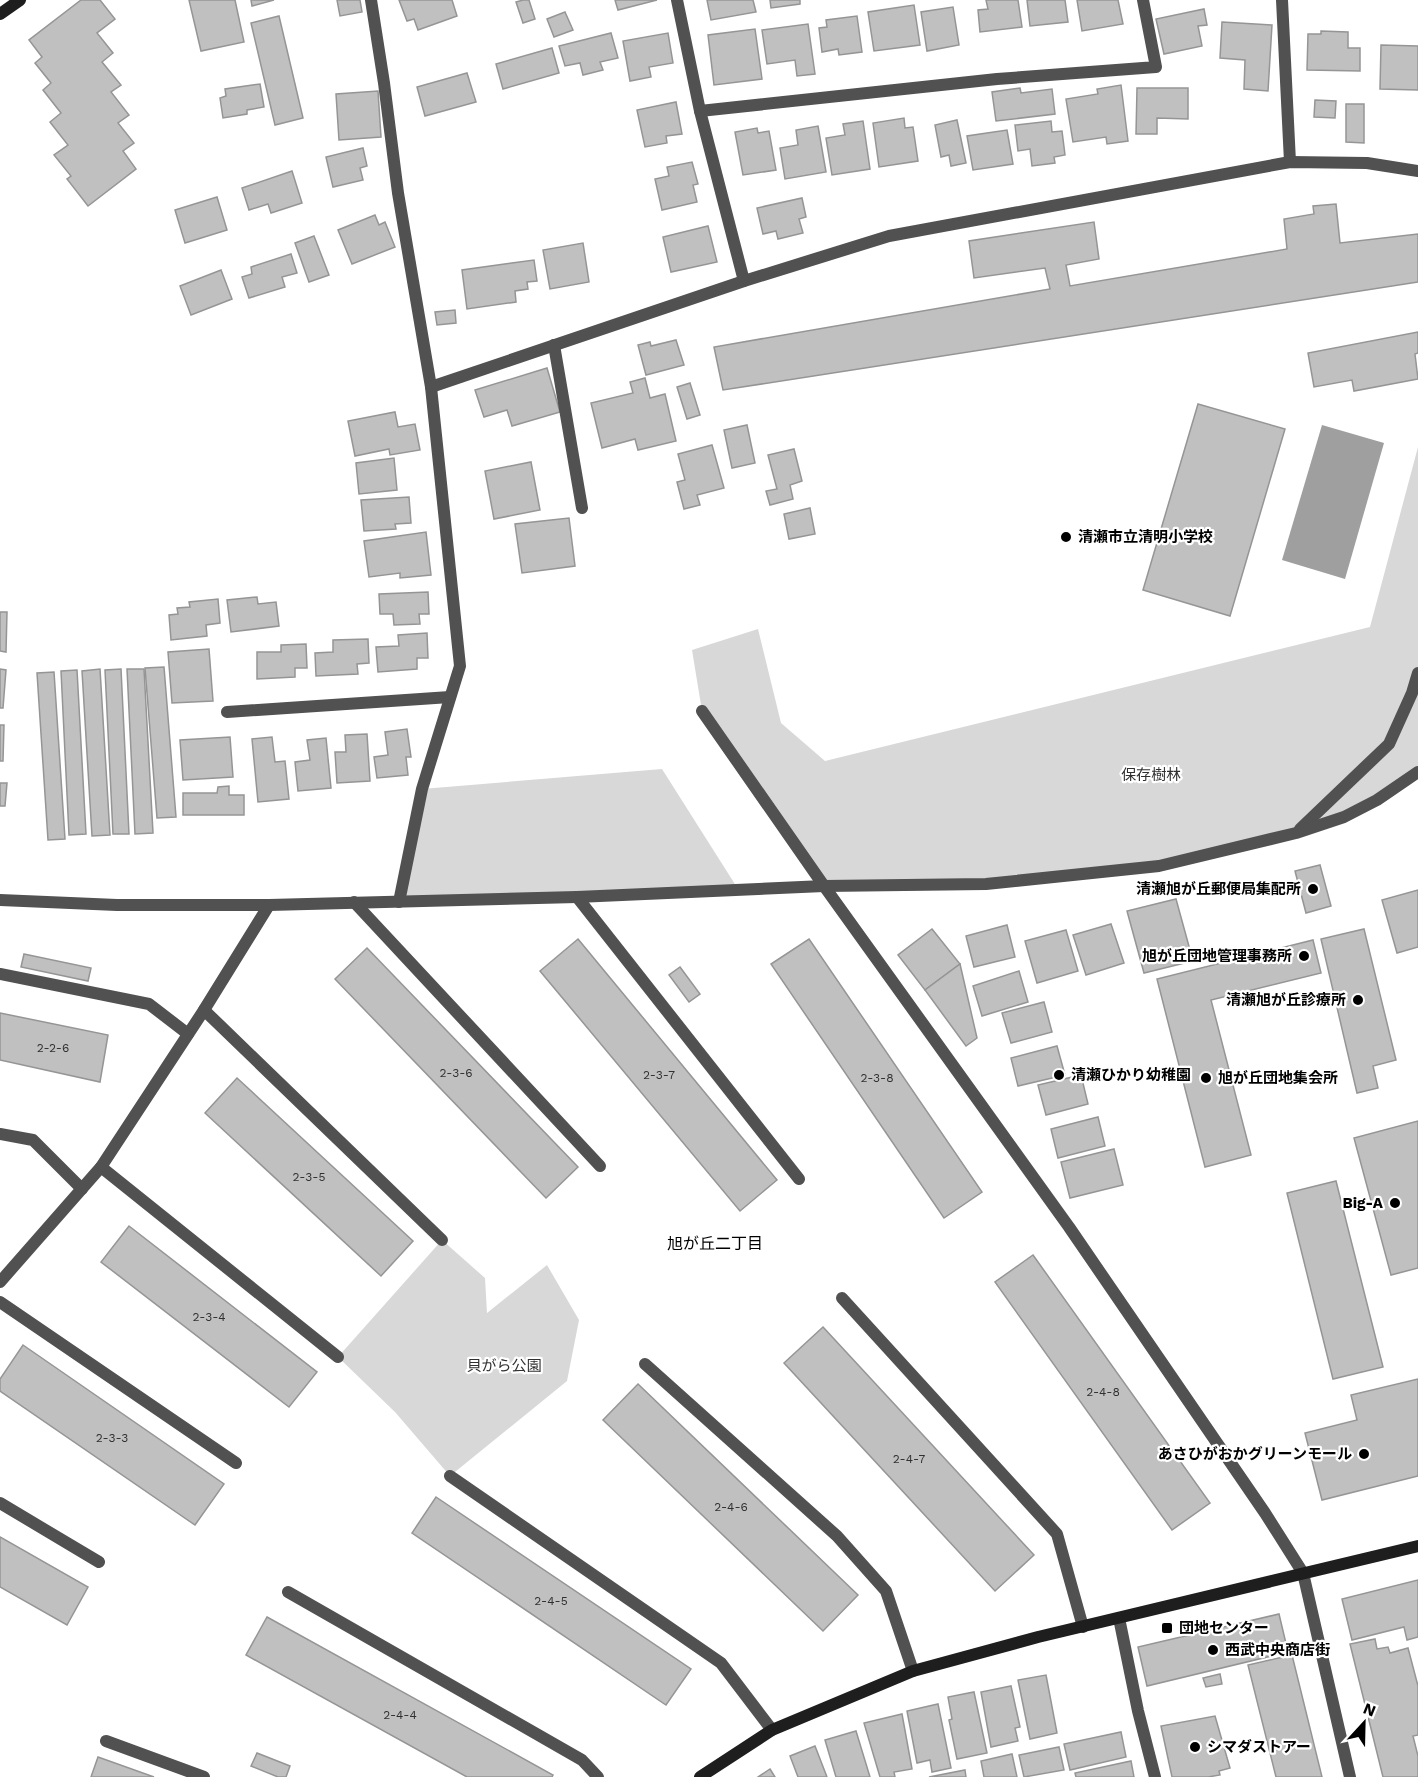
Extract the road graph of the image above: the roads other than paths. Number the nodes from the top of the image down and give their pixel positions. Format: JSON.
{"nodes":[{"id":1,"x":20,"y":0,"type":"edge"},
{"id":2,"x":371,"y":0,"type":"edge"},
{"id":3,"x":677,"y":0,"type":"edge"},
{"id":4,"x":1143,"y":0,"type":"edge"},
{"id":5,"x":1282,"y":0,"type":"edge"},
{"id":6,"x":0,"y":14,"type":"edge"},
{"id":7,"x":700,"y":111,"type":"junction"},
{"id":8,"x":1290,"y":162,"type":"junction"},
{"id":9,"x":1418,"y":171,"type":"edge"},
{"id":10,"x":744,"y":281,"type":"junction"},
{"id":11,"x":554,"y":345,"type":"junction"},
{"id":12,"x":431,"y":387,"type":"junction"},
{"id":13,"x":582,"y":508,"type":"dead end"},
{"id":14,"x":1418,"y":673,"type":"edge"},
{"id":15,"x":450,"y":697,"type":"junction"},
{"id":16,"x":702,"y":711,"type":"dead end"},
{"id":17,"x":227,"y":712,"type":"dead end"},
{"id":18,"x":1418,"y":772,"type":"edge"},
{"id":19,"x":1296,"y":833,"type":"junction"},
{"id":20,"x":824,"y":886,"type":"junction"},
{"id":21,"x":577,"y":897,"type":"junction"},
{"id":22,"x":0,"y":900,"type":"edge"},
{"id":23,"x":354,"y":902,"type":"junction"},
{"id":24,"x":399,"y":902,"type":"junction"},
{"id":25,"x":269,"y":905,"type":"junction"},
{"id":26,"x":0,"y":974,"type":"edge"},
{"id":27,"x":204,"y":1010,"type":"junction"},
{"id":28,"x":188,"y":1034,"type":"junction"},
{"id":29,"x":0,"y":1134,"type":"edge"},
{"id":30,"x":600,"y":1166,"type":"dead end"},
{"id":31,"x":101,"y":1167,"type":"junction"},
{"id":32,"x":799,"y":1179,"type":"dead end"},
{"id":33,"x":82,"y":1189,"type":"junction"},
{"id":34,"x":442,"y":1240,"type":"dead end"},
{"id":35,"x":0,"y":1282,"type":"edge"},
{"id":36,"x":843,"y":1298,"type":"dead end"},
{"id":37,"x":0,"y":1302,"type":"edge"},
{"id":38,"x":338,"y":1357,"type":"dead end"},
{"id":39,"x":645,"y":1364,"type":"dead end"},
{"id":40,"x":236,"y":1463,"type":"dead end"},
{"id":41,"x":450,"y":1476,"type":"dead end"},
{"id":42,"x":0,"y":1503,"type":"edge"},
{"id":43,"x":1418,"y":1546,"type":"edge"},
{"id":44,"x":99,"y":1562,"type":"dead end"},
{"id":45,"x":1303,"y":1573,"type":"junction"},
{"id":46,"x":288,"y":1593,"type":"dead end"},
{"id":47,"x":1119,"y":1618,"type":"junction"},
{"id":48,"x":1083,"y":1627,"type":"junction"},
{"id":49,"x":913,"y":1671,"type":"junction"},
{"id":50,"x":772,"y":1730,"type":"junction"},
{"id":51,"x":106,"y":1741,"type":"dead end"},
{"id":52,"x":204,"y":1777,"type":"edge"},
{"id":53,"x":598,"y":1777,"type":"edge"},
{"id":54,"x":700,"y":1777,"type":"edge"},
{"id":55,"x":1155,"y":1777,"type":"edge"},
{"id":56,"x":1350,"y":1777,"type":"edge"}],
"edges":[{"from":1,"to":6,"type":"street"},
{"from":2,"to":12,"type":"street"},
{"from":3,"to":7,"type":"street"},
{"from":4,"to":7,"type":"street"},
{"from":5,"to":8,"type":"street"},
{"from":7,"to":10,"type":"street"},
{"from":8,"to":9,"type":"street"},
{"from":8,"to":10,"type":"street"},
{"from":10,"to":11,"type":"street"},
{"from":11,"to":12,"type":"street"},
{"from":11,"to":13,"type":"street"},
{"from":12,"to":15,"type":"street"},
{"from":14,"to":19,"type":"street"},
{"from":15,"to":17,"type":"street"},
{"from":15,"to":24,"type":"street"},
{"from":16,"to":20,"type":"street"},
{"from":18,"to":19,"type":"street"},
{"from":19,"to":20,"type":"street"},
{"from":20,"to":21,"type":"street"},
{"from":20,"to":45,"type":"street"},
{"from":21,"to":24,"type":"street"},
{"from":21,"to":32,"type":"street"},
{"from":22,"to":25,"type":"street"},
{"from":23,"to":24,"type":"street"},
{"from":23,"to":25,"type":"street"},
{"from":23,"to":30,"type":"street"},
{"from":25,"to":27,"type":"street"},
{"from":26,"to":28,"type":"street"},
{"from":27,"to":28,"type":"street"},
{"from":27,"to":34,"type":"street"},
{"from":28,"to":31,"type":"street"},
{"from":29,"to":33,"type":"street"},
{"from":31,"to":33,"type":"street"},
{"from":31,"to":38,"type":"street"},
{"from":33,"to":35,"type":"street"},
{"from":36,"to":48,"type":"street"},
{"from":37,"to":40,"type":"street"},
{"from":39,"to":49,"type":"street"},
{"from":41,"to":50,"type":"street"},
{"from":42,"to":44,"type":"street"},
{"from":43,"to":45,"type":"street"},
{"from":45,"to":47,"type":"street"},
{"from":45,"to":56,"type":"street"},
{"from":46,"to":53,"type":"street"},
{"from":47,"to":48,"type":"street"},
{"from":47,"to":55,"type":"street"},
{"from":48,"to":49,"type":"street"},
{"from":49,"to":50,"type":"street"},
{"from":50,"to":54,"type":"street"},
{"from":51,"to":52,"type":"street"}]}
